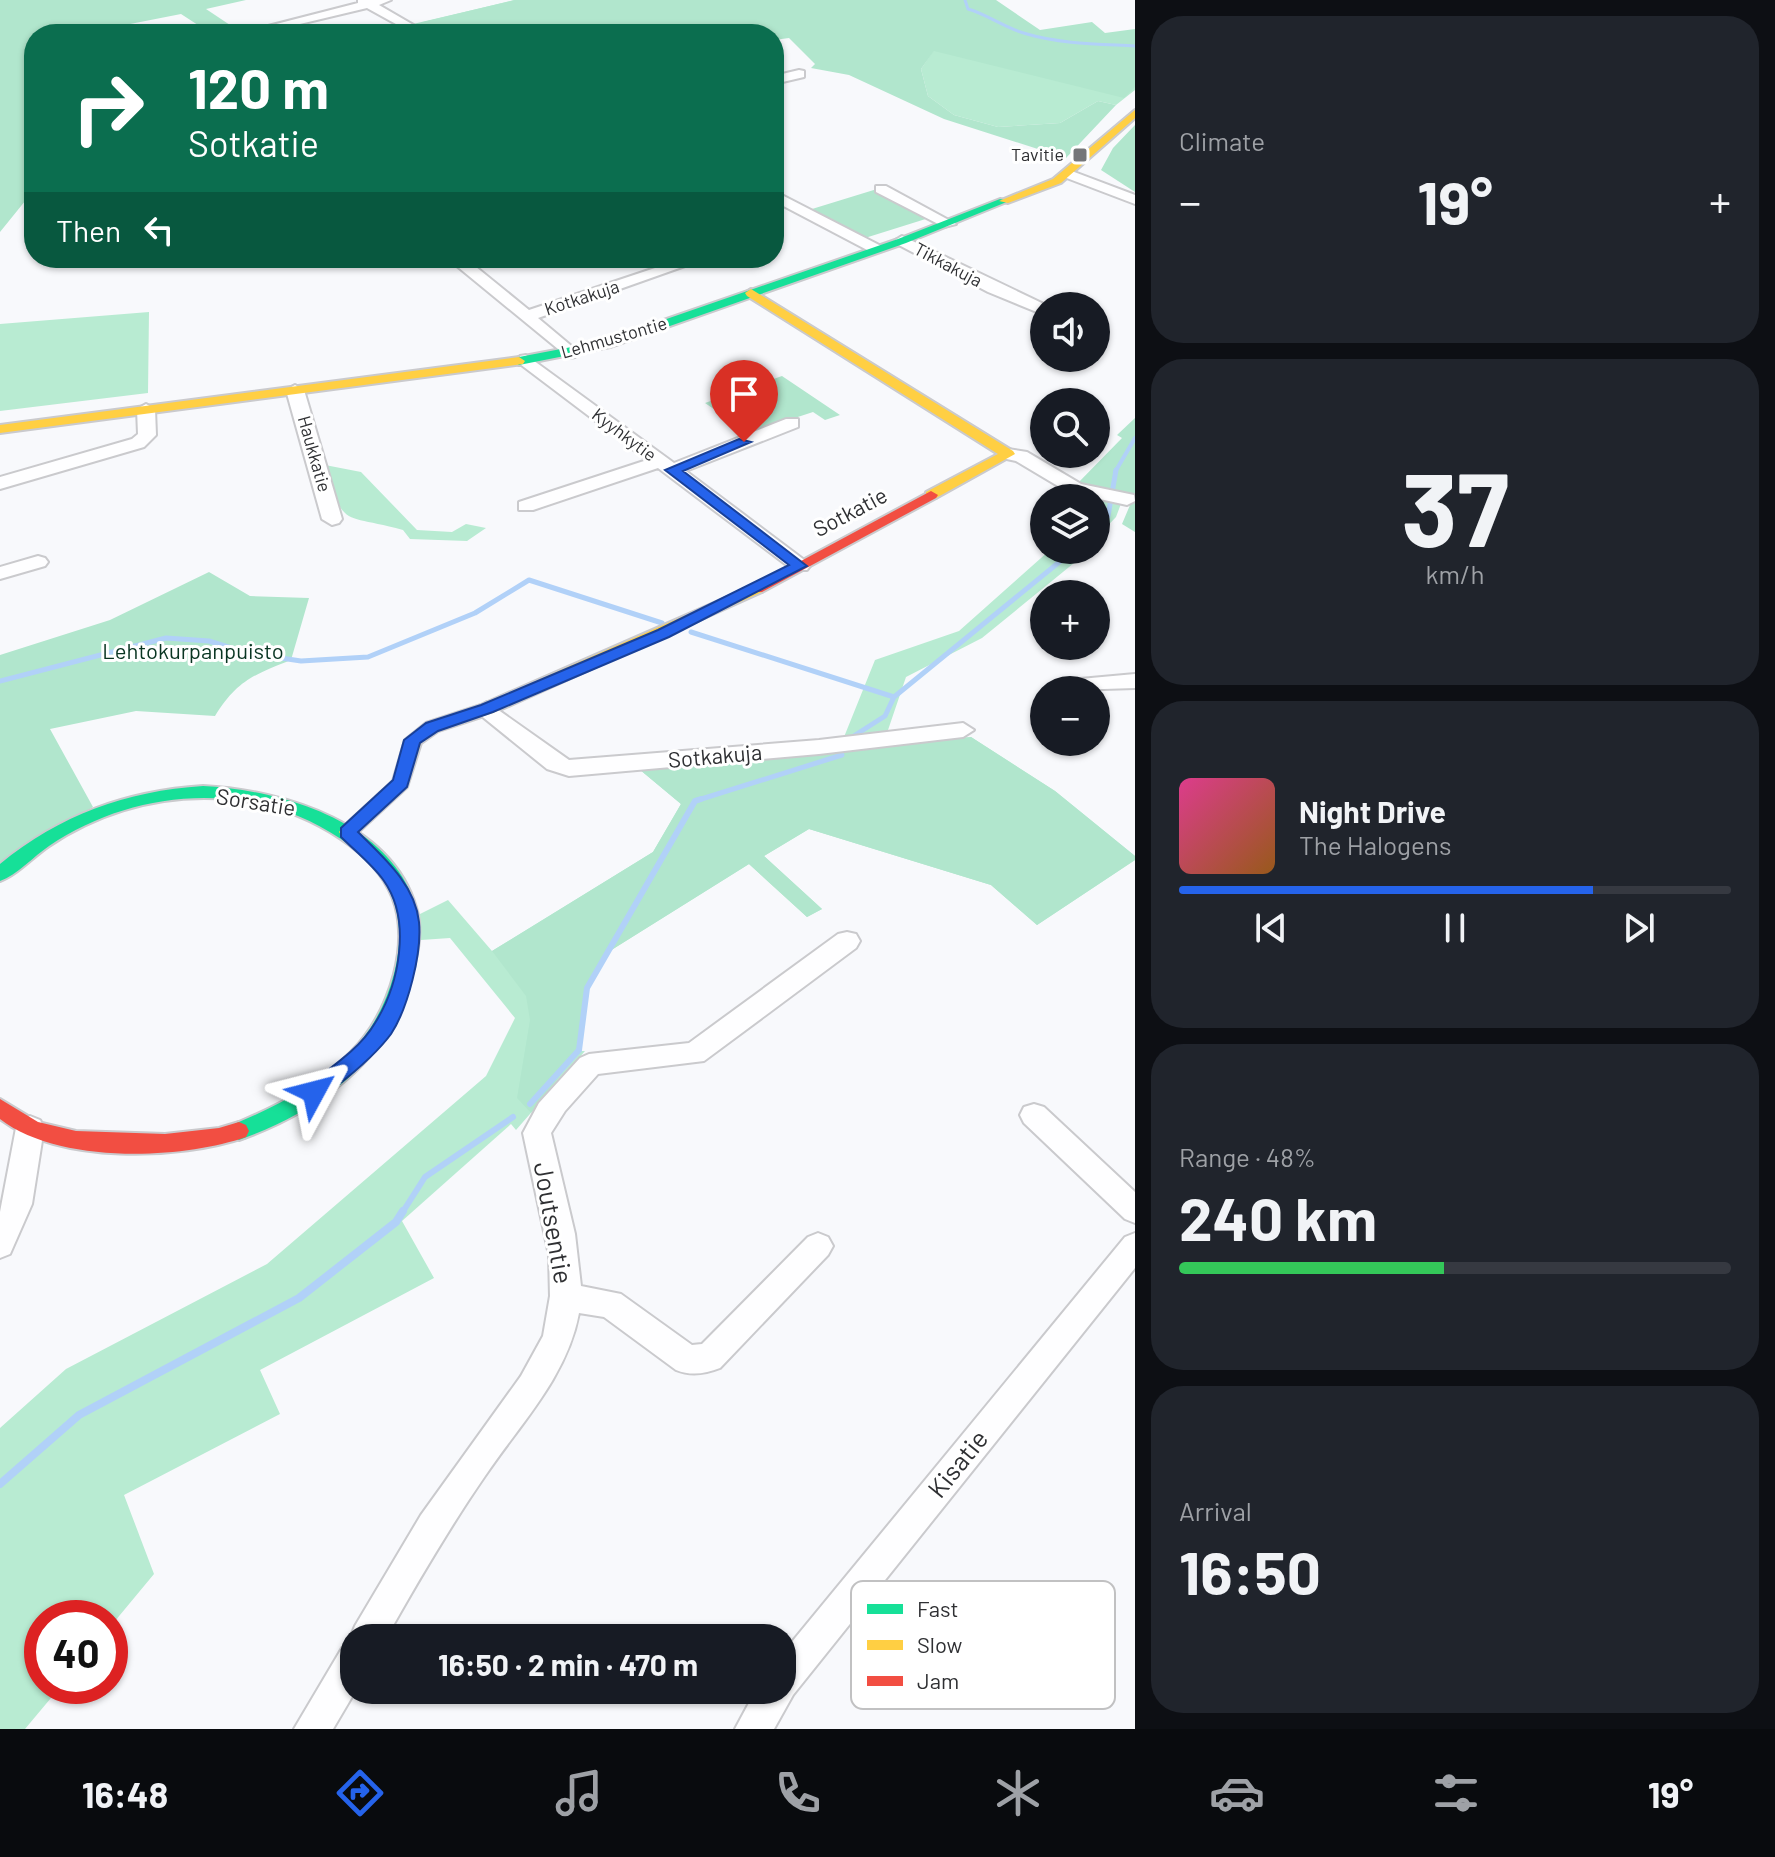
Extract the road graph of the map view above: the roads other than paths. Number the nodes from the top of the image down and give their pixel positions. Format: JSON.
{"nodes":[{"id":1,"x":385,"y":0,"type":"edge"},
{"id":2,"x":365,"y":2,"type":"edge"},
{"id":3,"x":281,"y":24,"type":"edge"},
{"id":4,"x":405,"y":24,"type":"edge"},
{"id":5,"x":799,"y":74,"type":"dead end"},
{"id":6,"x":784,"y":78,"type":"edge"},
{"id":7,"x":1135,"y":113,"type":"edge"},
{"id":8,"x":1069,"y":174,"type":"junction"},
{"id":9,"x":881,"y":189,"type":"dead end"},
{"id":10,"x":784,"y":200,"type":"edge"},
{"id":11,"x":1135,"y":200,"type":"edge"},
{"id":12,"x":949,"y":224,"type":"junction"},
{"id":13,"x":902,"y":241,"type":"junction"},
{"id":14,"x":876,"y":249,"type":"junction"},
{"id":15,"x":467,"y":268,"type":"edge"},
{"id":16,"x":670,"y":268,"type":"edge"},
{"id":17,"x":994,"y":289,"type":"junction"},
{"id":18,"x":751,"y":293,"type":"junction"},
{"id":19,"x":1030,"y":304,"type":"edge"},
{"id":20,"x":527,"y":316,"type":"junction"},
{"id":21,"x":1030,"y":318,"type":"edge"},
{"id":22,"x":569,"y":353,"type":"junction"},
{"id":23,"x":526,"y":360,"type":"junction"},
{"id":24,"x":295,"y":390,"type":"junction"},
{"id":25,"x":146,"y":409,"type":"junction"},
{"id":26,"x":792,"y":423,"type":"dead end"},
{"id":27,"x":0,"y":429,"type":"edge"},
{"id":28,"x":1008,"y":454,"type":"junction"},
{"id":29,"x":666,"y":466,"type":"junction"},
{"id":30,"x":0,"y":483,"type":"edge"},
{"id":31,"x":1127,"y":499,"type":"dead end"},
{"id":32,"x":526,"y":506,"type":"dead end"},
{"id":33,"x":332,"y":519,"type":"dead end"},
{"id":34,"x":38,"y":562,"type":"dead end"},
{"id":35,"x":800,"y":566,"type":"junction"},
{"id":36,"x":0,"y":573,"type":"edge"},
{"id":37,"x":1135,"y":681,"type":"edge"},
{"id":38,"x":1110,"y":683,"type":"edge"},
{"id":39,"x":487,"y":709,"type":"junction"},
{"id":40,"x":963,"y":730,"type":"dead end"},
{"id":41,"x":348,"y":832,"type":"junction"},
{"id":42,"x":0,"y":874,"type":"edge"},
{"id":43,"x":847,"y":941,"type":"dead end"},
{"id":44,"x":0,"y":1107,"type":"edge"},
{"id":45,"x":1034,"y":1115,"type":"dead end"},
{"id":46,"x":30,"y":1128,"type":"junction"},
{"id":47,"x":1135,"y":1210,"type":"edge"},
{"id":48,"x":0,"y":1245,"type":"edge"},
{"id":49,"x":818,"y":1246,"type":"dead end"},
{"id":50,"x":1135,"y":1246,"type":"edge"},
{"id":51,"x":566,"y":1298,"type":"junction"},
{"id":52,"x":864,"y":1581,"type":"edge"},
{"id":53,"x":851,"y":1597,"type":"edge"},
{"id":54,"x":376,"y":1624,"type":"edge"},
{"id":55,"x":796,"y":1665,"type":"edge"},
{"id":56,"x":340,"y":1683,"type":"edge"},
{"id":57,"x":768,"y":1704,"type":"edge"},
{"id":58,"x":312,"y":1729,"type":"edge"},
{"id":59,"x":753,"y":1729,"type":"edge"}],
"edges":[{"from":1,"to":2,"type":"street"},
{"from":2,"to":3,"type":"street"},
{"from":2,"to":4,"type":"street"},
{"from":5,"to":6,"type":"street"},
{"from":7,"to":8,"type":"street","name":"Lehmustontie"},
{"from":8,"to":11,"type":"street"},
{"from":8,"to":12,"type":"street","name":"Lehmustontie"},
{"from":9,"to":12,"type":"street"},
{"from":10,"to":14,"type":"street"},
{"from":12,"to":13,"type":"street","name":"Lehmustontie"},
{"from":13,"to":14,"type":"street","name":"Lehmustontie"},
{"from":13,"to":17,"type":"street","name":"Tikkakuja"},
{"from":14,"to":18,"type":"street","name":"Lehmustontie"},
{"from":15,"to":20,"type":"street"},
{"from":16,"to":20,"type":"street","name":"Kotkakuja"},
{"from":17,"to":19,"type":"street","name":"Tikkakuja"},
{"from":17,"to":21,"type":"street","name":"Tikkakuja"},
{"from":18,"to":22,"type":"street","name":"Lehmustontie"},
{"from":18,"to":28,"type":"street"},
{"from":20,"to":22,"type":"street","name":"Kotkakuja"},
{"from":22,"to":23,"type":"street","name":"Lehmustontie"},
{"from":23,"to":24,"type":"street","name":"Lehmustontie"},
{"from":23,"to":29,"type":"street","name":"Kyyhkytie"},
{"from":24,"to":25,"type":"street","name":"Lehmustontie"},
{"from":24,"to":33,"type":"street","name":"Haukkatie"},
{"from":25,"to":27,"type":"street","name":"Lehmustontie"},
{"from":25,"to":30,"type":"street"},
{"from":26,"to":29,"type":"street"},
{"from":28,"to":31,"type":"street"},
{"from":28,"to":35,"type":"street","name":"Sotkatie"},
{"from":29,"to":32,"type":"street"},
{"from":29,"to":35,"type":"street","name":"Kyyhkytie"},
{"from":34,"to":36,"type":"street"},
{"from":35,"to":39,"type":"street","name":"Sotkatie"},
{"from":37,"to":38,"type":"street"},
{"from":39,"to":40,"type":"street","name":"Sotkakuja"},
{"from":39,"to":41,"type":"street","name":"Sotkatie"},
{"from":41,"to":42,"type":"street","name":"Sorsatie"},
{"from":41,"to":46,"type":"street","name":"Sorsatie"},
{"from":43,"to":51,"type":"street","name":"Joutsentie"},
{"from":44,"to":46,"type":"street","name":"Sorsatie"},
{"from":45,"to":47,"type":"street"},
{"from":46,"to":48,"type":"street"},
{"from":49,"to":51,"type":"street"},
{"from":50,"to":52,"type":"street","name":"Kisatie"},
{"from":51,"to":54,"type":"street","name":"Joutsentie"},
{"from":53,"to":55,"type":"street","name":"Kisatie"},
{"from":56,"to":58,"type":"street"},
{"from":57,"to":59,"type":"street"}]}
